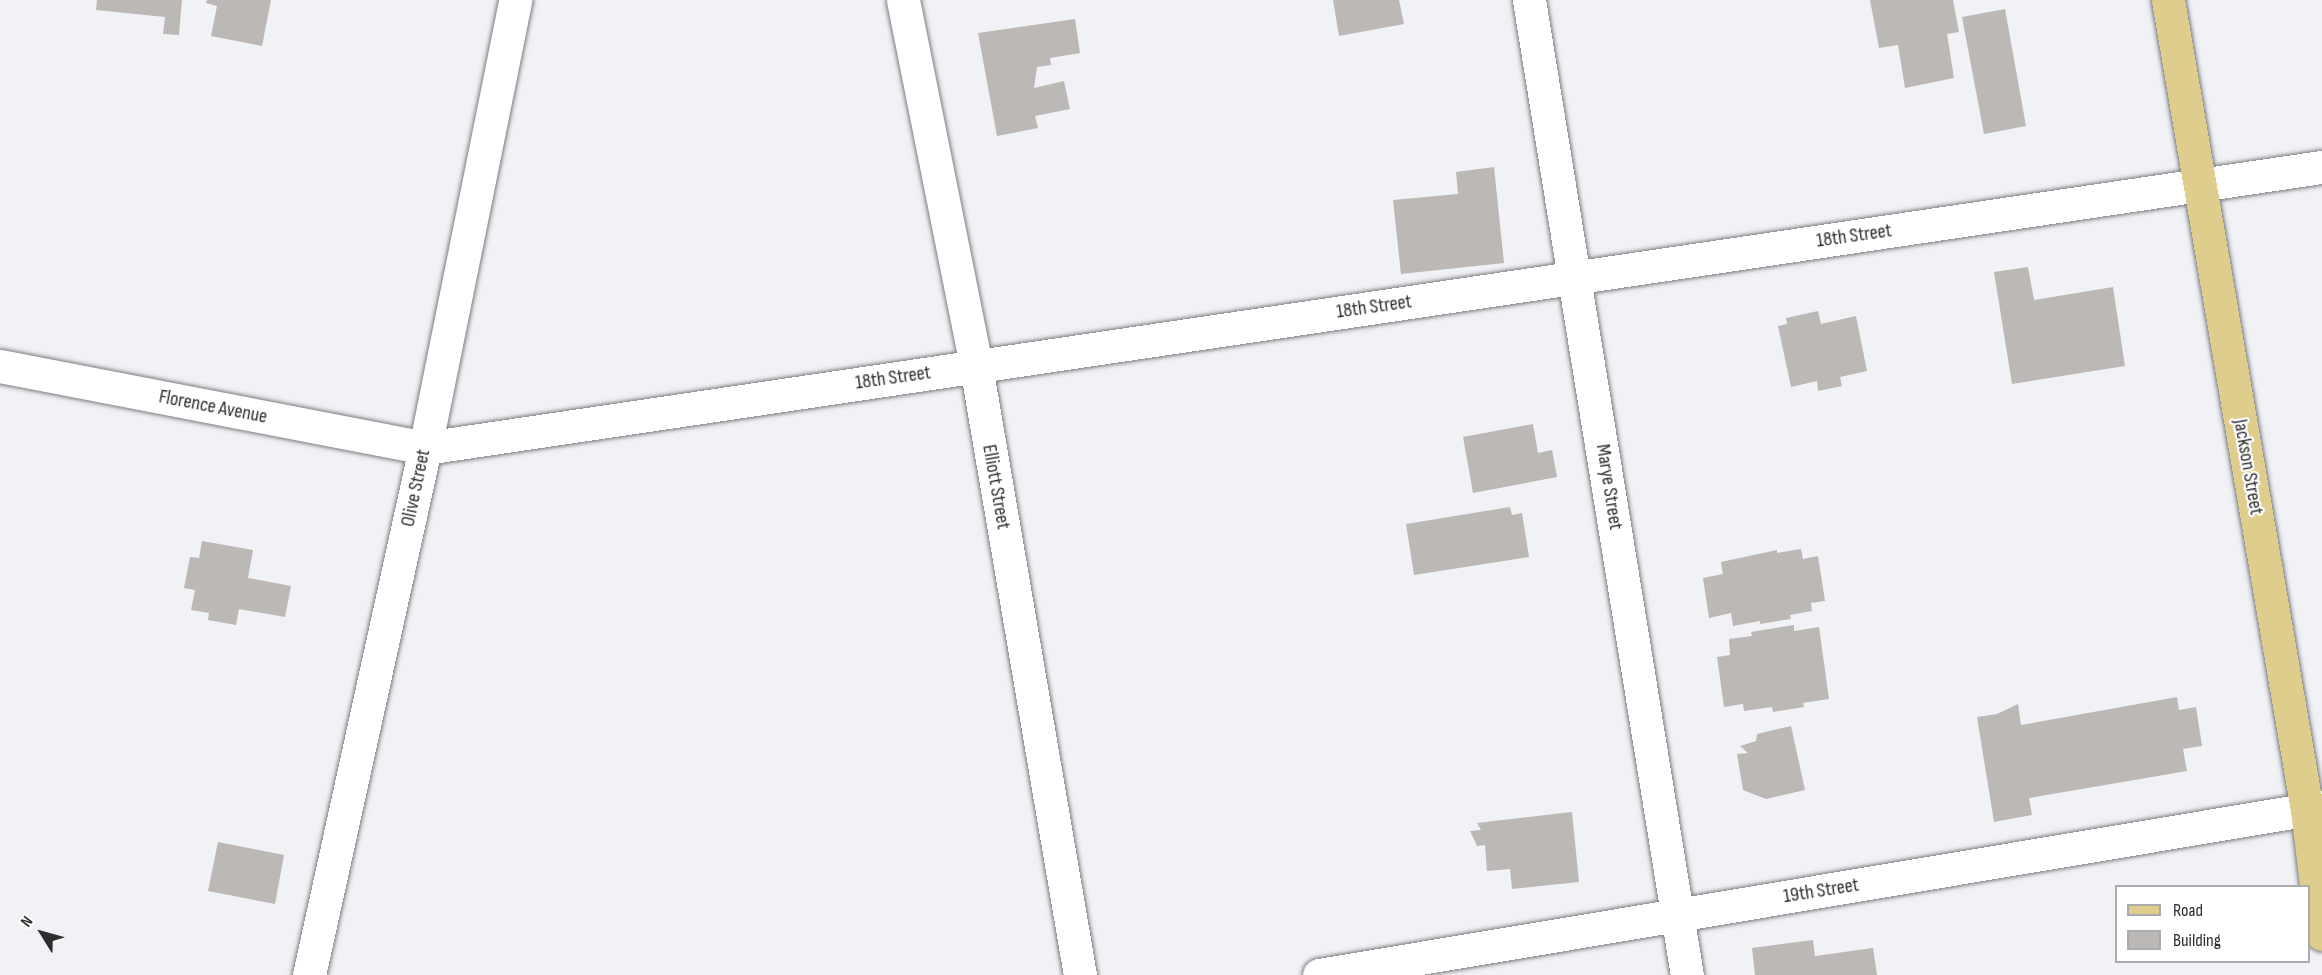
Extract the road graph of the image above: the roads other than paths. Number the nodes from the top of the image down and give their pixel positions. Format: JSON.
{"nodes":[{"id":1,"x":515,"y":0,"type":"edge"},
{"id":2,"x":903,"y":0,"type":"edge"},
{"id":3,"x":1529,"y":0,"type":"edge"},
{"id":4,"x":2168,"y":0,"type":"edge"},
{"id":5,"x":2322,"y":167,"type":"edge"},
{"id":6,"x":2200,"y":185,"type":"junction"},
{"id":7,"x":1576,"y":278,"type":"junction"},
{"id":8,"x":0,"y":366,"type":"edge"},
{"id":9,"x":976,"y":366,"type":"junction"},
{"id":10,"x":425,"y":448,"type":"junction"},
{"id":11,"x":2314,"y":808,"type":"edge"},
{"id":12,"x":1676,"y":915,"type":"junction"},
{"id":13,"x":2322,"y":934,"type":"edge"},
{"id":14,"x":309,"y":975,"type":"edge"},
{"id":15,"x":1080,"y":975,"type":"edge"},
{"id":16,"x":1319,"y":975,"type":"edge"},
{"id":17,"x":1686,"y":975,"type":"edge"}],
"edges":[{"from":1,"to":10,"type":"street","name":"Olive Street"},
{"from":2,"to":9,"type":"street","name":"Elliott Street"},
{"from":3,"to":7,"type":"street","name":"Marye Street"},
{"from":4,"to":6,"type":"main road","name":"Jackson Street"},
{"from":5,"to":6,"type":"street","name":"18th Street"},
{"from":6,"to":7,"type":"street","name":"18th Street"},
{"from":6,"to":11,"type":"main road","name":"Jackson Street"},
{"from":7,"to":9,"type":"street","name":"18th Street"},
{"from":7,"to":12,"type":"street","name":"Marye Street"},
{"from":8,"to":10,"type":"street","name":"Florence Avenue"},
{"from":9,"to":10,"type":"street","name":"18th Street"},
{"from":9,"to":15,"type":"street","name":"Elliott Street"},
{"from":10,"to":14,"type":"street","name":"Olive Street"},
{"from":11,"to":12,"type":"street","name":"19th Street"},
{"from":11,"to":13,"type":"main road","name":"Jackson Street"},
{"from":12,"to":16,"type":"street","name":"19th Street"},
{"from":12,"to":17,"type":"street","name":"Marye Street"}]}
